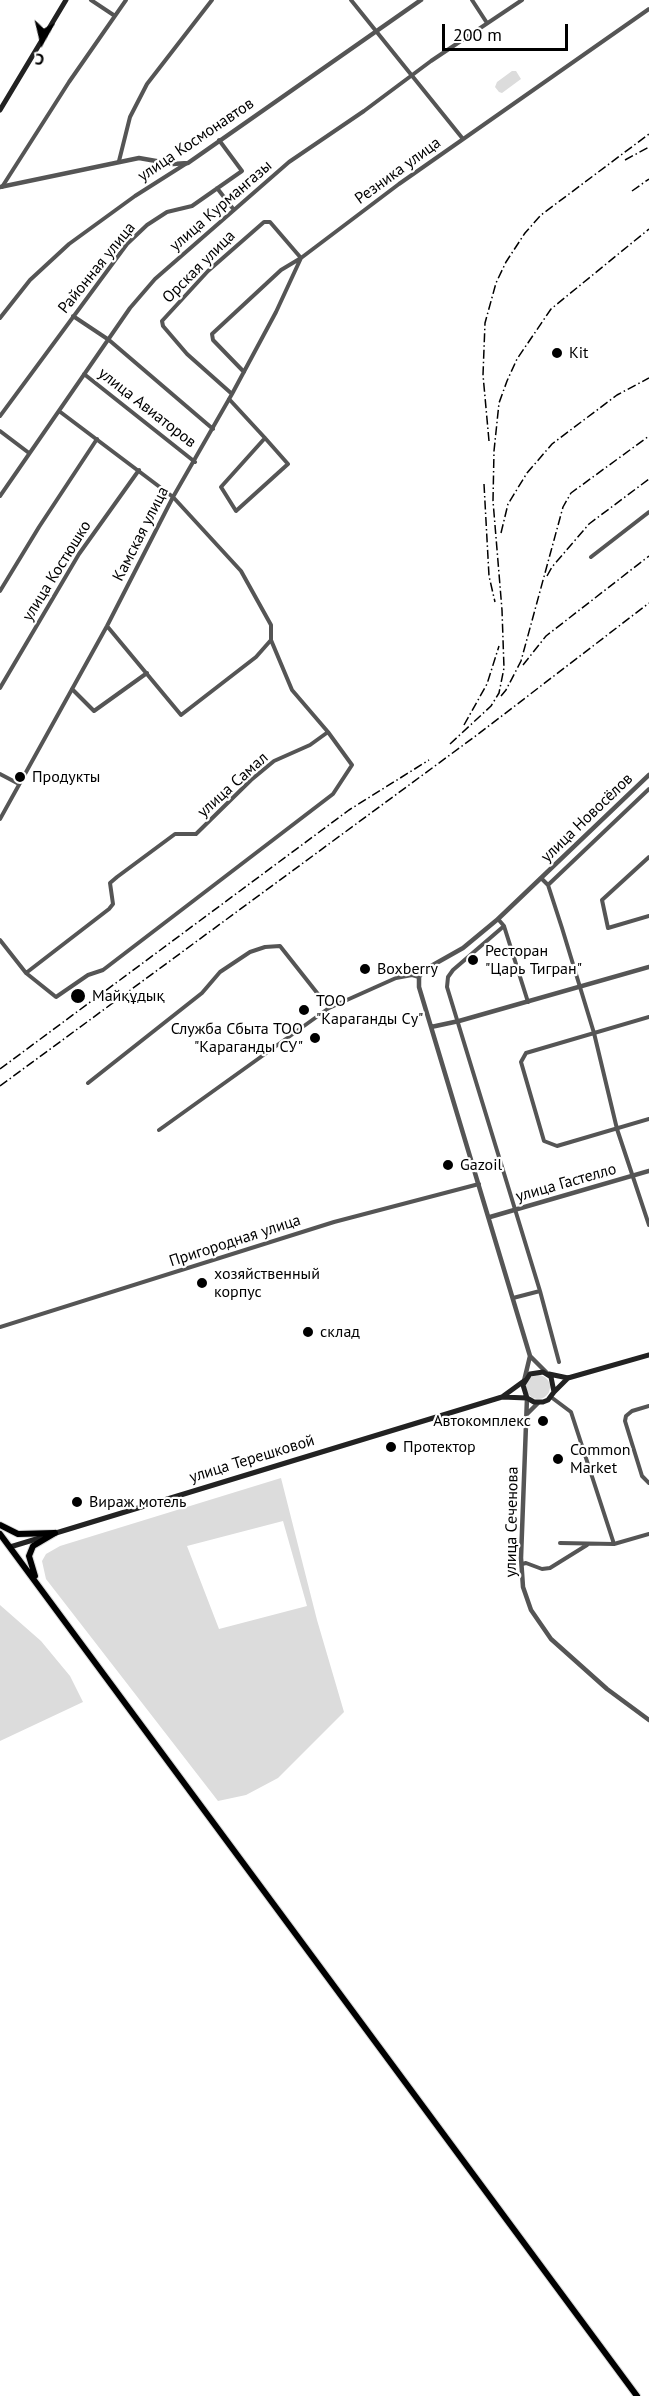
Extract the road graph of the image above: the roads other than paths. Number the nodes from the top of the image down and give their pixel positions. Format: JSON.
{"nodes":[{"id":1,"x":66,"y":0,"type":"edge"},
{"id":2,"x":91,"y":0,"type":"edge"},
{"id":3,"x":126,"y":0,"type":"edge"},
{"id":4,"x":212,"y":0,"type":"edge"},
{"id":5,"x":351,"y":0,"type":"edge"},
{"id":6,"x":420,"y":0,"type":"edge"},
{"id":7,"x":472,"y":0,"type":"edge"},
{"id":8,"x":522,"y":0,"type":"edge"},
{"id":9,"x":649,"y":9,"type":"edge"},
{"id":10,"x":115,"y":16,"type":"junction"},
{"id":11,"x":488,"y":23,"type":"junction"},
{"id":12,"x":377,"y":31,"type":"junction"},
{"id":13,"x":413,"y":76,"type":"junction"},
{"id":14,"x":0,"y":110,"type":"edge"},
{"id":15,"x":463,"y":139,"type":"junction"},
{"id":16,"x":219,"y":140,"type":"junction"},
{"id":17,"x":119,"y":161,"type":"junction"},
{"id":18,"x":188,"y":163,"type":"junction"},
{"id":19,"x":1,"y":187,"type":"edge"},
{"id":20,"x":217,"y":188,"type":"junction"},
{"id":21,"x":234,"y":210,"type":"junction"},
{"id":22,"x":301,"y":258,"type":"junction"},
{"id":23,"x":72,"y":316,"type":"junction"},
{"id":24,"x":0,"y":318,"type":"edge"},
{"id":25,"x":108,"y":340,"type":"junction"},
{"id":26,"x":244,"y":372,"type":"junction"},
{"id":27,"x":84,"y":374,"type":"junction"},
{"id":28,"x":232,"y":394,"type":"junction"},
{"id":29,"x":230,"y":399,"type":"junction"},
{"id":30,"x":59,"y":411,"type":"junction"},
{"id":31,"x":0,"y":416,"type":"edge"},
{"id":32,"x":213,"y":429,"type":"junction"},
{"id":33,"x":0,"y":431,"type":"edge"},
{"id":34,"x":265,"y":438,"type":"junction"},
{"id":35,"x":97,"y":439,"type":"junction"},
{"id":36,"x":29,"y":453,"type":"junction"},
{"id":37,"x":195,"y":462,"type":"junction"},
{"id":38,"x":139,"y":470,"type":"junction"},
{"id":39,"x":0,"y":496,"type":"edge"},
{"id":40,"x":173,"y":497,"type":"junction"},
{"id":41,"x":649,"y":512,"type":"edge"},
{"id":42,"x":591,"y":557,"type":"dead end"},
{"id":43,"x":0,"y":591,"type":"edge"},
{"id":44,"x":107,"y":626,"type":"junction"},
{"id":45,"x":271,"y":640,"type":"junction"},
{"id":46,"x":147,"y":673,"type":"junction"},
{"id":47,"x":0,"y":688,"type":"edge"},
{"id":48,"x":72,"y":689,"type":"junction"},
{"id":49,"x":328,"y":732,"type":"junction"},
{"id":50,"x":0,"y":774,"type":"edge"},
{"id":51,"x":649,"y":775,"type":"edge"},
{"id":52,"x":19,"y":784,"type":"junction"},
{"id":53,"x":640,"y":784,"type":"junction"},
{"id":54,"x":648,"y":792,"type":"edge"},
{"id":55,"x":0,"y":819,"type":"edge"},
{"id":56,"x":649,"y":857,"type":"edge"},
{"id":57,"x":542,"y":879,"type":"junction"},
{"id":58,"x":548,"y":885,"type":"junction"},
{"id":59,"x":649,"y":916,"type":"edge"},
{"id":60,"x":498,"y":919,"type":"junction"},
{"id":61,"x":504,"y":926,"type":"junction"},
{"id":62,"x":0,"y":940,"type":"edge"},
{"id":63,"x":467,"y":945,"type":"junction"},
{"id":64,"x":472,"y":952,"type":"junction"},
{"id":65,"x":649,"y":967,"type":"edge"},
{"id":66,"x":26,"y":973,"type":"junction"},
{"id":67,"x":419,"y":977,"type":"junction"},
{"id":68,"x":579,"y":987,"type":"junction"},
{"id":69,"x":528,"y":1002,"type":"junction"},
{"id":70,"x":329,"y":1008,"type":"junction"},
{"id":71,"x":649,"y":1017,"type":"edge"},
{"id":72,"x":459,"y":1022,"type":"junction"},
{"id":73,"x":431,"y":1027,"type":"junction"},
{"id":74,"x":594,"y":1034,"type":"junction"},
{"id":75,"x":88,"y":1083,"type":"dead end"},
{"id":76,"x":649,"y":1119,"type":"edge"},
{"id":77,"x":617,"y":1129,"type":"junction"},
{"id":78,"x":159,"y":1130,"type":"dead end"},
{"id":79,"x":501,"y":1165,"type":"junction"},
{"id":80,"x":475,"y":1170,"type":"junction"},
{"id":81,"x":649,"y":1171,"type":"edge"},
{"id":82,"x":633,"y":1176,"type":"junction"},
{"id":83,"x":480,"y":1184,"type":"junction"},
{"id":84,"x":514,"y":1209,"type":"junction"},
{"id":85,"x":490,"y":1217,"type":"junction"},
{"id":86,"x":649,"y":1225,"type":"edge"},
{"id":87,"x":540,"y":1291,"type":"junction"},
{"id":88,"x":513,"y":1298,"type":"junction"},
{"id":89,"x":0,"y":1327,"type":"edge"},
{"id":90,"x":649,"y":1355,"type":"edge"},
{"id":91,"x":530,"y":1356,"type":"junction"},
{"id":92,"x":559,"y":1362,"type":"dead end"},
{"id":93,"x":548,"y":1374,"type":"junction"},
{"id":94,"x":567,"y":1378,"type":"junction"},
{"id":95,"x":524,"y":1381,"type":"junction"},
{"id":96,"x":553,"y":1394,"type":"junction"},
{"id":97,"x":502,"y":1397,"type":"junction"},
{"id":98,"x":527,"y":1398,"type":"junction"},
{"id":99,"x":538,"y":1403,"type":"junction"},
{"id":100,"x":649,"y":1406,"type":"edge"},
{"id":101,"x":527,"y":1414,"type":"junction"},
{"id":102,"x":649,"y":1483,"type":"edge"},
{"id":103,"x":0,"y":1525,"type":"edge"},
{"id":104,"x":55,"y":1533,"type":"junction"},
{"id":105,"x":0,"y":1534,"type":"edge"},
{"id":106,"x":649,"y":1534,"type":"edge"},
{"id":107,"x":560,"y":1544,"type":"dead end"},
{"id":108,"x":590,"y":1544,"type":"junction"},
{"id":109,"x":614,"y":1544,"type":"junction"},
{"id":110,"x":10,"y":1547,"type":"junction"},
{"id":111,"x":522,"y":1564,"type":"junction"},
{"id":112,"x":39,"y":1584,"type":"junction"},
{"id":113,"x":649,"y":1720,"type":"edge"},
{"id":114,"x":638,"y":2395,"type":"edge"}],
"edges":[{"from":1,"to":14,"type":"main road"},
{"from":2,"to":10,"type":"street"},
{"from":3,"to":10,"type":"street"},
{"from":4,"to":17,"type":"street"},
{"from":5,"to":12,"type":"street"},
{"from":6,"to":12,"type":"street","name":"улица Космонавтов"},
{"from":7,"to":11,"type":"street"},
{"from":8,"to":11,"type":"street","name":"улица Курмангазы"},
{"from":9,"to":15,"type":"street","name":"Резника улица"},
{"from":10,"to":19,"type":"street"},
{"from":11,"to":13,"type":"street","name":"улица Курмангазы"},
{"from":12,"to":13,"type":"street"},
{"from":12,"to":16,"type":"street","name":"улица Космонавтов"},
{"from":13,"to":15,"type":"street"},
{"from":13,"to":21,"type":"street","name":"улица Курмангазы"},
{"from":15,"to":22,"type":"street","name":"Резника улица"},
{"from":16,"to":18,"type":"street","name":"улица Космонавтов"},
{"from":16,"to":20,"type":"street","name":"Районная улица"},
{"from":17,"to":18,"type":"street"},
{"from":17,"to":19,"type":"street"},
{"from":18,"to":24,"type":"street","name":"улица Космонавтов"},
{"from":20,"to":21,"type":"street"},
{"from":20,"to":23,"type":"street","name":"Районная улица"},
{"from":21,"to":25,"type":"street","name":"улица Курмангазы"},
{"from":22,"to":26,"type":"street","name":"Камская улица"},
{"from":22,"to":26,"type":"street","name":"Резника улица"},
{"from":22,"to":28,"type":"street","name":"Орская улица"},
{"from":23,"to":25,"type":"street"},
{"from":23,"to":31,"type":"street","name":"Районная улица"},
{"from":25,"to":27,"type":"street","name":"улица Курмангазы"},
{"from":25,"to":32,"type":"street"},
{"from":26,"to":28,"type":"street","name":"Камская улица"},
{"from":27,"to":30,"type":"street","name":"улица Курмангазы"},
{"from":27,"to":37,"type":"street","name":"улица Авиаторов"},
{"from":28,"to":29,"type":"street","name":"Камская улица"},
{"from":29,"to":32,"type":"street","name":"Камская улица"},
{"from":29,"to":34,"type":"street"},
{"from":30,"to":35,"type":"street"},
{"from":30,"to":36,"type":"street","name":"улица Курмангазы"},
{"from":32,"to":37,"type":"street","name":"Камская улица"},
{"from":33,"to":36,"type":"street"},
{"from":34,"to":34,"type":"street"},
{"from":35,"to":38,"type":"street"},
{"from":35,"to":43,"type":"street"},
{"from":36,"to":39,"type":"street","name":"улица Курмангазы"},
{"from":37,"to":40,"type":"street","name":"Камская улица"},
{"from":38,"to":40,"type":"street"},
{"from":38,"to":47,"type":"street","name":"улица Костюшко"},
{"from":40,"to":44,"type":"street","name":"Камская улица"},
{"from":40,"to":45,"type":"street"},
{"from":41,"to":42,"type":"street"},
{"from":44,"to":46,"type":"street"},
{"from":44,"to":48,"type":"street","name":"Камская улица"},
{"from":45,"to":46,"type":"street"},
{"from":45,"to":49,"type":"street"},
{"from":46,"to":48,"type":"street"},
{"from":48,"to":52,"type":"street","name":"Камская улица"},
{"from":49,"to":66,"type":"street","name":"улица Самал"},
{"from":49,"to":66,"type":"street"},
{"from":50,"to":52,"type":"street"},
{"from":51,"to":53,"type":"street","name":"улица Новосёлов"},
{"from":52,"to":55,"type":"street","name":"Камская улица"},
{"from":53,"to":54,"type":"street"},
{"from":53,"to":57,"type":"street","name":"улица Новосёлов"},
{"from":54,"to":58,"type":"street"},
{"from":56,"to":59,"type":"street"},
{"from":57,"to":58,"type":"street"},
{"from":57,"to":60,"type":"street","name":"улица Новосёлов"},
{"from":58,"to":68,"type":"street"},
{"from":60,"to":61,"type":"street"},
{"from":60,"to":63,"type":"street","name":"улица Новосёлов"},
{"from":61,"to":64,"type":"street"},
{"from":61,"to":69,"type":"street"},
{"from":62,"to":66,"type":"street"},
{"from":63,"to":64,"type":"street"},
{"from":63,"to":67,"type":"street","name":"улица Новосёлов"},
{"from":64,"to":72,"type":"street"},
{"from":65,"to":68,"type":"street"},
{"from":67,"to":70,"type":"street"},
{"from":67,"to":73,"type":"street"},
{"from":68,"to":69,"type":"street"},
{"from":68,"to":74,"type":"street"},
{"from":69,"to":72,"type":"street"},
{"from":70,"to":75,"type":"street"},
{"from":70,"to":78,"type":"street"},
{"from":71,"to":74,"type":"street"},
{"from":72,"to":73,"type":"street"},
{"from":72,"to":79,"type":"street"},
{"from":73,"to":80,"type":"street"},
{"from":74,"to":77,"type":"street"},
{"from":74,"to":77,"type":"street"},
{"from":76,"to":77,"type":"street"},
{"from":77,"to":82,"type":"street"},
{"from":79,"to":80,"type":"street"},
{"from":79,"to":84,"type":"street"},
{"from":80,"to":83,"type":"street"},
{"from":81,"to":82,"type":"street","name":"улица Гастелло"},
{"from":82,"to":84,"type":"street","name":"улица Гастелло"},
{"from":82,"to":86,"type":"street"},
{"from":83,"to":85,"type":"street"},
{"from":83,"to":89,"type":"street","name":"Пригородная улица"},
{"from":84,"to":85,"type":"street","name":"улица Гастелло"},
{"from":84,"to":87,"type":"street"},
{"from":85,"to":88,"type":"street"},
{"from":87,"to":88,"type":"street"},
{"from":87,"to":92,"type":"street"},
{"from":88,"to":91,"type":"street"},
{"from":90,"to":94,"type":"main road","name":"улица Терешковой"},
{"from":91,"to":93,"type":"street"},
{"from":91,"to":95,"type":"street"},
{"from":93,"to":94,"type":"main road","name":"улица Терешковой"},
{"from":93,"to":95,"type":"main road","name":"улица Терешковой"},
{"from":93,"to":96,"type":"main road"},
{"from":94,"to":96,"type":"main road"},
{"from":95,"to":97,"type":"main road","name":"улица Терешковой"},
{"from":95,"to":98,"type":"main road"},
{"from":96,"to":99,"type":"main road"},
{"from":96,"to":109,"type":"street"},
{"from":97,"to":98,"type":"main road","name":"улица Терешковой"},
{"from":97,"to":104,"type":"main road","name":"улица Терешковой"},
{"from":98,"to":99,"type":"main road","name":"улица Терешковой"},
{"from":98,"to":101,"type":"street","name":"улица Сеченова"},
{"from":99,"to":101,"type":"street"},
{"from":100,"to":102,"type":"street"},
{"from":101,"to":111,"type":"street","name":"улица Сеченова"},
{"from":103,"to":104,"type":"main road"},
{"from":104,"to":110,"type":"main road","name":"улица Терешковой"},
{"from":104,"to":112,"type":"main road"},
{"from":105,"to":110,"type":"main road"},
{"from":106,"to":109,"type":"street"},
{"from":107,"to":108,"type":"street"},
{"from":108,"to":109,"type":"street"},
{"from":108,"to":111,"type":"street"},
{"from":110,"to":112,"type":"main road"},
{"from":111,"to":113,"type":"street","name":"улица Сеченова"},
{"from":112,"to":114,"type":"main road"}]}
